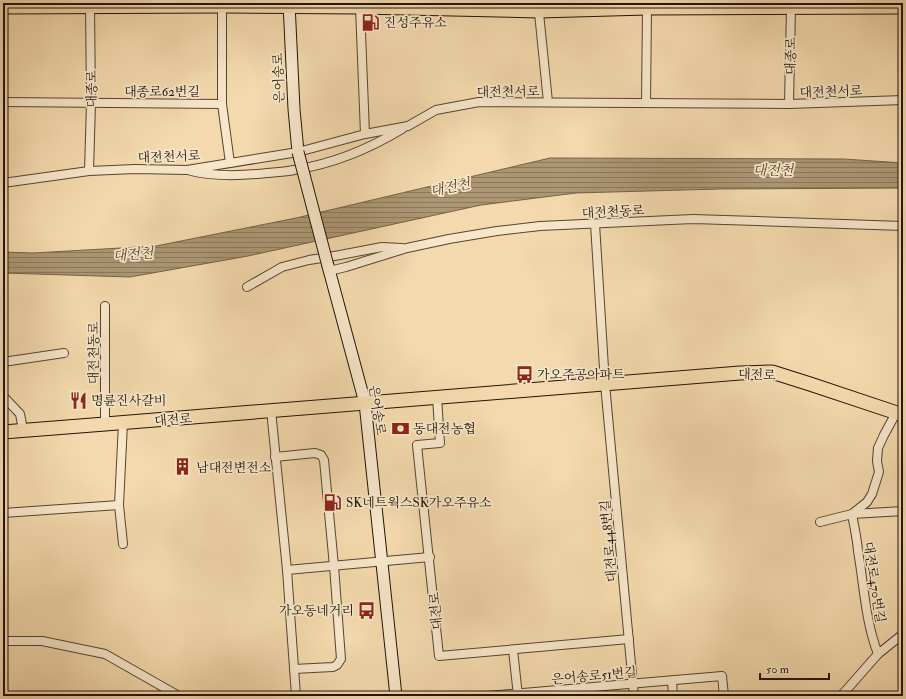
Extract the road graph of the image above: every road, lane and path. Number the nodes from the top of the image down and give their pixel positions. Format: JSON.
{"nodes":[{"id":1,"x":90,"y":5,"type":"edge"},
{"id":2,"x":289,"y":5,"type":"edge"},
{"id":3,"x":222,"y":6,"type":"junction"},
{"id":4,"x":3,"y":7,"type":"edge"},
{"id":5,"x":360,"y":7,"type":"junction"},
{"id":6,"x":538,"y":7,"type":"edge"},
{"id":7,"x":791,"y":7,"type":"junction"},
{"id":8,"x":903,"y":7,"type":"edge"},
{"id":9,"x":647,"y":8,"type":"junction"},
{"id":10,"x":903,"y":100,"type":"edge"},
{"id":11,"x":3,"y":102,"type":"edge"},
{"id":12,"x":548,"y":102,"type":"junction"},
{"id":13,"x":91,"y":103,"type":"junction"},
{"id":14,"x":646,"y":103,"type":"junction"},
{"id":15,"x":222,"y":104,"type":"junction"},
{"id":16,"x":789,"y":104,"type":"junction"},
{"id":17,"x":408,"y":126,"type":"junction"},
{"id":18,"x":364,"y":134,"type":"junction"},
{"id":19,"x":298,"y":152,"type":"junction"},
{"id":20,"x":230,"y":163,"type":"junction"},
{"id":21,"x":187,"y":170,"type":"junction"},
{"id":22,"x":89,"y":171,"type":"junction"},
{"id":23,"x":3,"y":182,"type":"edge"},
{"id":24,"x":595,"y":224,"type":"junction"},
{"id":25,"x":903,"y":226,"type":"edge"},
{"id":26,"x":407,"y":248,"type":"junction"},
{"id":27,"x":329,"y":269,"type":"junction"},
{"id":28,"x":247,"y":287,"type":"dead end"},
{"id":29,"x":105,"y":306,"type":"dead end"},
{"id":30,"x":64,"y":353,"type":"dead end"},
{"id":31,"x":3,"y":362,"type":"edge"},
{"id":32,"x":605,"y":384,"type":"junction"},
{"id":33,"x":3,"y":396,"type":"edge"},
{"id":34,"x":437,"y":397,"type":"junction"},
{"id":35,"x":365,"y":403,"type":"junction"},
{"id":36,"x":271,"y":410,"type":"junction"},
{"id":37,"x":900,"y":414,"type":"edge"},
{"id":38,"x":122,"y":423,"type":"junction"},
{"id":39,"x":105,"y":424,"type":"junction"},
{"id":40,"x":23,"y":430,"type":"junction"},
{"id":41,"x":3,"y":432,"type":"edge"},
{"id":42,"x":275,"y":457,"type":"junction"},
{"id":43,"x":119,"y":505,"type":"junction"},
{"id":44,"x":903,"y":511,"type":"edge"},
{"id":45,"x":3,"y":513,"type":"edge"},
{"id":46,"x":852,"y":514,"type":"junction"},
{"id":47,"x":820,"y":522,"type":"dead end"},
{"id":48,"x":123,"y":544,"type":"dead end"},
{"id":49,"x":430,"y":557,"type":"junction"},
{"id":50,"x":382,"y":561,"type":"junction"},
{"id":51,"x":334,"y":566,"type":"junction"},
{"id":52,"x":286,"y":570,"type":"junction"},
{"id":53,"x":903,"y":634,"type":"edge"},
{"id":54,"x":629,"y":639,"type":"junction"},
{"id":55,"x":3,"y":641,"type":"edge"},
{"id":56,"x":513,"y":650,"type":"junction"},
{"id":57,"x":878,"y":654,"type":"junction"},
{"id":58,"x":294,"y":669,"type":"junction"},
{"id":59,"x":672,"y":681,"type":"junction"},
{"id":60,"x":633,"y":684,"type":"junction"},
{"id":61,"x":518,"y":695,"type":"edge"},
{"id":62,"x":179,"y":696,"type":"edge"},
{"id":63,"x":296,"y":696,"type":"edge"},
{"id":64,"x":396,"y":696,"type":"edge"},
{"id":65,"x":487,"y":696,"type":"edge"},
{"id":66,"x":634,"y":696,"type":"edge"},
{"id":67,"x":673,"y":696,"type":"edge"},
{"id":68,"x":724,"y":696,"type":"edge"},
{"id":69,"x":841,"y":696,"type":"edge"}],
"edges":[{"from":1,"to":3,"type":"main road"},
{"from":1,"to":4,"type":"main road"},
{"from":1,"to":13,"type":"street","name":"대종로"},
{"from":2,"to":3,"type":"main road"},
{"from":2,"to":5,"type":"main road"},
{"from":2,"to":19,"type":"main road","name":"은어송로"},
{"from":3,"to":15,"type":"street"},
{"from":5,"to":6,"type":"main road"},
{"from":5,"to":18,"type":"street"},
{"from":6,"to":9,"type":"main road"},
{"from":6,"to":12,"type":"street"},
{"from":7,"to":8,"type":"main road"},
{"from":7,"to":9,"type":"main road"},
{"from":7,"to":16,"type":"street","name":"대종로"},
{"from":9,"to":14,"type":"street"},
{"from":10,"to":16,"type":"street","name":"대전천서로"},
{"from":11,"to":13,"type":"street","name":"대종로62번길"},
{"from":12,"to":14,"type":"street","name":"대전천서로"},
{"from":12,"to":17,"type":"street","name":"대전천서로"},
{"from":13,"to":15,"type":"street","name":"대종로62번길"},
{"from":13,"to":22,"type":"street","name":"대종로"},
{"from":14,"to":16,"type":"street","name":"대전천서로"},
{"from":15,"to":20,"type":"street"},
{"from":17,"to":18,"type":"street","name":"대전천서로"},
{"from":17,"to":21,"type":"street"},
{"from":18,"to":19,"type":"street","name":"대전천서로"},
{"from":19,"to":20,"type":"street","name":"대전천서로"},
{"from":19,"to":27,"type":"main road","name":"은어송로","bridge":true},
{"from":20,"to":21,"type":"street","name":"대전천서로"},
{"from":21,"to":22,"type":"street","name":"대전천서로"},
{"from":22,"to":23,"type":"street","name":"대전천서로"},
{"from":24,"to":25,"type":"street","name":"대전천동로"},
{"from":24,"to":26,"type":"street","name":"대전천동로"},
{"from":24,"to":32,"type":"street"},
{"from":26,"to":27,"type":"street","name":"대전천동로"},
{"from":26,"to":28,"type":"street"},
{"from":27,"to":35,"type":"main road","name":"은어송로"},
{"from":29,"to":39,"type":"street","name":"대전천동로"},
{"from":30,"to":31,"type":"street"},
{"from":32,"to":34,"type":"main road","name":"대전로"},
{"from":32,"to":37,"type":"main road","name":"대전로"},
{"from":32,"to":54,"type":"street","name":"대전로448번길"},
{"from":33,"to":40,"type":"street"},
{"from":34,"to":35,"type":"main road","name":"대전로"},
{"from":34,"to":49,"type":"street","name":"대전로"},
{"from":35,"to":36,"type":"main road","name":"대전로"},
{"from":35,"to":50,"type":"main road","name":"은어송로"},
{"from":36,"to":38,"type":"main road","name":"대전로"},
{"from":36,"to":42,"type":"street"},
{"from":37,"to":46,"type":"street"},
{"from":38,"to":39,"type":"main road","name":"대전로"},
{"from":38,"to":43,"type":"street"},
{"from":39,"to":40,"type":"main road","name":"대전로"},
{"from":40,"to":41,"type":"main road","name":"대전로"},
{"from":42,"to":51,"type":"street"},
{"from":42,"to":52,"type":"street"},
{"from":43,"to":45,"type":"street"},
{"from":43,"to":48,"type":"street"},
{"from":44,"to":46,"type":"street"},
{"from":46,"to":47,"type":"street"},
{"from":46,"to":57,"type":"street","name":"대전로470번길"},
{"from":49,"to":50,"type":"street"},
{"from":49,"to":56,"type":"street","name":"대전로"},
{"from":50,"to":51,"type":"street"},
{"from":50,"to":64,"type":"main road","name":"은어송로"},
{"from":51,"to":52,"type":"street"},
{"from":51,"to":58,"type":"street"},
{"from":52,"to":58,"type":"street"},
{"from":53,"to":57,"type":"street"},
{"from":54,"to":56,"type":"street","name":"대전로"},
{"from":54,"to":60,"type":"street","name":"대전로448번길"},
{"from":55,"to":62,"type":"street"},
{"from":56,"to":61,"type":"street"},
{"from":57,"to":69,"type":"street"},
{"from":58,"to":63,"type":"street"},
{"from":59,"to":60,"type":"street","name":"은어송로51번길"},
{"from":59,"to":67,"type":"street"},
{"from":59,"to":68,"type":"street","name":"은어송로51번길"},
{"from":60,"to":61,"type":"street","name":"은어송로51번길"},
{"from":60,"to":66,"type":"street","name":"대전로448번길"},
{"from":61,"to":65,"type":"street","name":"은어송로51번길"}]}
